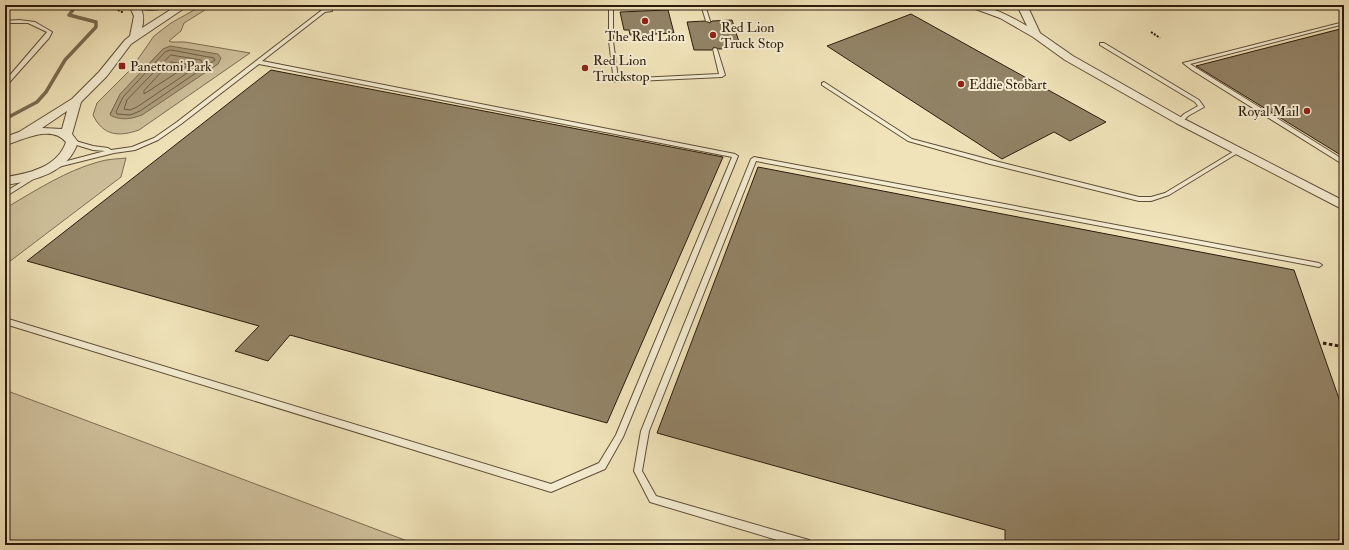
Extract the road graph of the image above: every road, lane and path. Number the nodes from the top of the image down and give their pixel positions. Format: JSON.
{"nodes":[{"id":1,"x":94,"y":5,"type":"edge"},
{"id":2,"x":134,"y":5,"type":"edge"},
{"id":3,"x":142,"y":5,"type":"edge"},
{"id":4,"x":159,"y":5,"type":"edge"},
{"id":5,"x":184,"y":5,"type":"edge"},
{"id":6,"x":611,"y":5,"type":"edge"},
{"id":7,"x":703,"y":5,"type":"edge"},
{"id":8,"x":973,"y":5,"type":"edge"},
{"id":9,"x":1022,"y":5,"type":"edge"},
{"id":10,"x":330,"y":10,"type":"dead end"},
{"id":11,"x":126,"y":14,"type":"dead end"},
{"id":12,"x":708,"y":21,"type":"dead end"},
{"id":13,"x":5,"y":22,"type":"edge"},
{"id":14,"x":1344,"y":23,"type":"edge"},
{"id":15,"x":1151,"y":32,"type":"dead end"},
{"id":16,"x":1036,"y":35,"type":"junction"},
{"id":17,"x":135,"y":37,"type":"junction"},
{"id":18,"x":1160,"y":38,"type":"dead end"},
{"id":19,"x":1102,"y":44,"type":"dead end"},
{"id":20,"x":715,"y":49,"type":"dead end"},
{"id":21,"x":259,"y":62,"type":"junction"},
{"id":22,"x":5,"y":84,"type":"edge"},
{"id":23,"x":824,"y":84,"type":"dead end"},
{"id":24,"x":76,"y":101,"type":"junction"},
{"id":25,"x":1180,"y":121,"type":"junction"},
{"id":26,"x":23,"y":135,"type":"junction"},
{"id":27,"x":69,"y":138,"type":"junction"},
{"id":28,"x":5,"y":141,"type":"edge"},
{"id":29,"x":114,"y":151,"type":"junction"},
{"id":30,"x":1238,"y":151,"type":"junction"},
{"id":31,"x":1344,"y":163,"type":"edge"},
{"id":32,"x":52,"y":166,"type":"junction"},
{"id":33,"x":36,"y":174,"type":"junction"},
{"id":34,"x":5,"y":182,"type":"edge"},
{"id":35,"x":5,"y":195,"type":"edge"},
{"id":36,"x":1344,"y":206,"type":"edge"},
{"id":37,"x":1318,"y":265,"type":"dead end"},
{"id":38,"x":5,"y":321,"type":"edge"},
{"id":39,"x":1323,"y":343,"type":"dead end"},
{"id":40,"x":1344,"y":347,"type":"edge"},
{"id":41,"x":809,"y":545,"type":"edge"}],
"edges":[{"from":1,"to":11,"type":"path"},
{"from":2,"to":17,"type":"street"},
{"from":3,"to":4,"type":"highway"},
{"from":5,"to":17,"type":"street"},
{"from":6,"to":20,"type":"lane"},
{"from":7,"to":12,"type":"lane"},
{"from":8,"to":16,"type":"street"},
{"from":9,"to":16,"type":"street"},
{"from":10,"to":21,"type":"lane"},
{"from":13,"to":22,"type":"lane"},
{"from":14,"to":31,"type":"lane"},
{"from":15,"to":18,"type":"path"},
{"from":16,"to":25,"type":"street"},
{"from":17,"to":24,"type":"street"},
{"from":19,"to":25,"type":"lane"},
{"from":21,"to":29,"type":"lane"},
{"from":21,"to":38,"type":"lane"},
{"from":23,"to":30,"type":"lane"},
{"from":24,"to":26,"type":"street"},
{"from":24,"to":27,"type":"street"},
{"from":25,"to":30,"type":"street"},
{"from":26,"to":27,"type":"street"},
{"from":26,"to":28,"type":"street"},
{"from":27,"to":29,"type":"lane"},
{"from":27,"to":32,"type":"street"},
{"from":29,"to":32,"type":"lane"},
{"from":30,"to":36,"type":"street"},
{"from":32,"to":33,"type":"street"},
{"from":33,"to":34,"type":"street"},
{"from":33,"to":35,"type":"lane"},
{"from":37,"to":41,"type":"lane"},
{"from":39,"to":40,"type":"path"}]}
